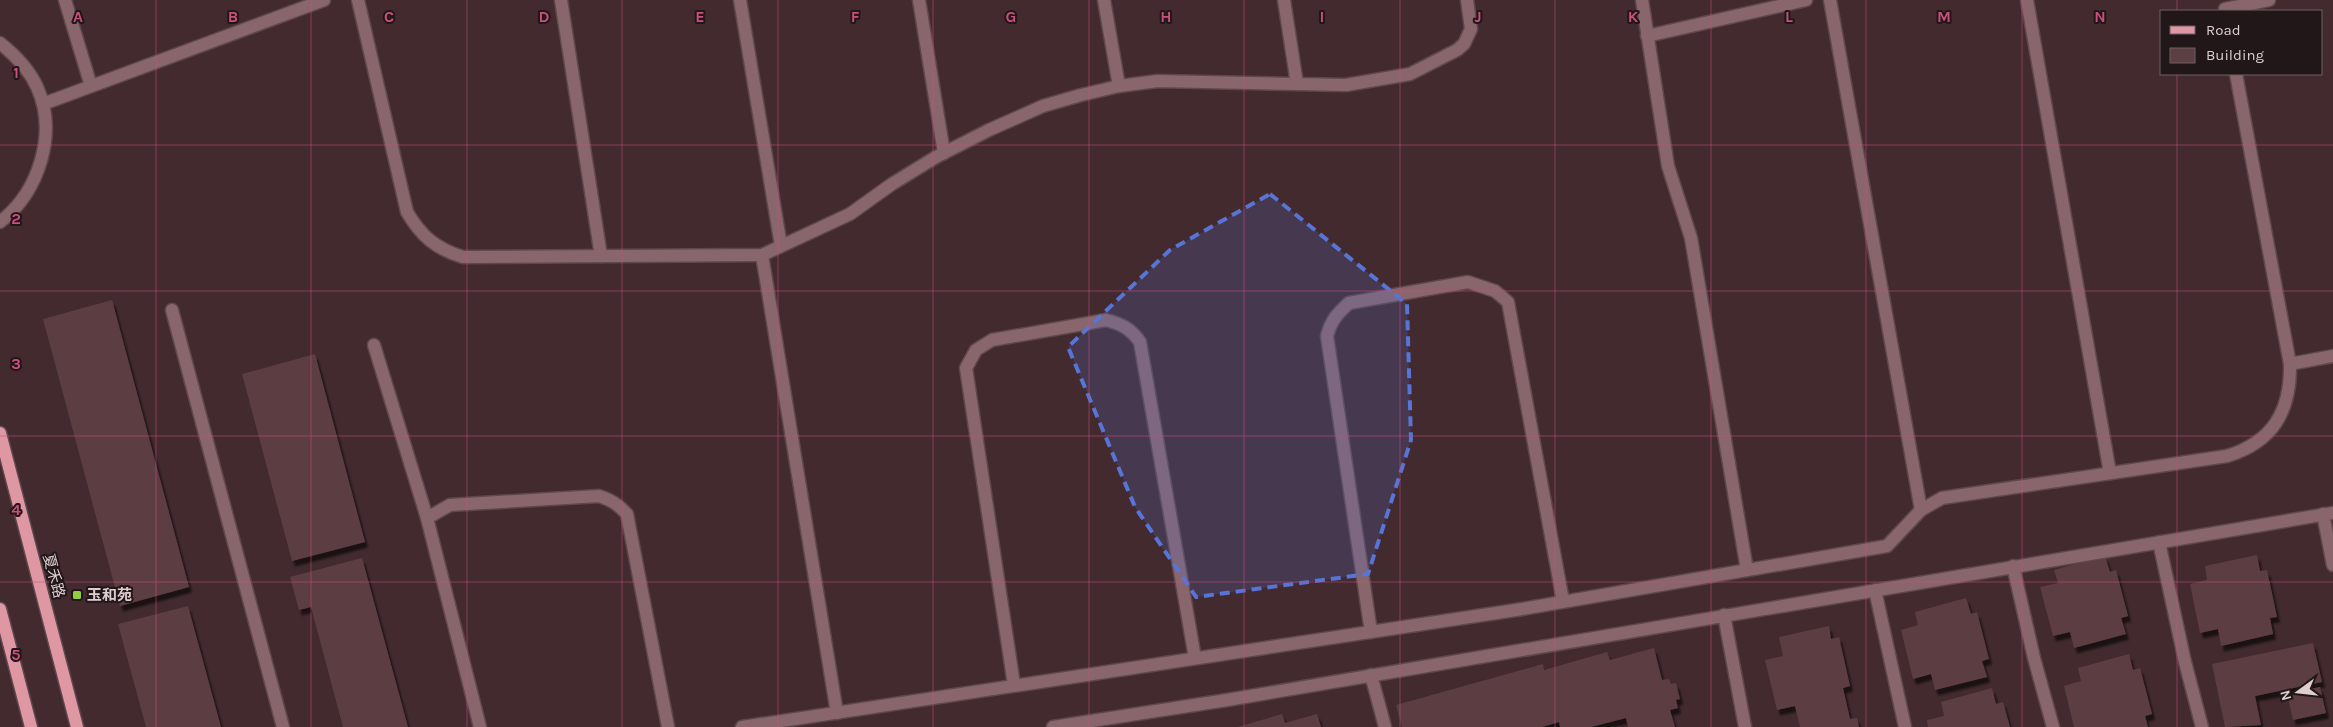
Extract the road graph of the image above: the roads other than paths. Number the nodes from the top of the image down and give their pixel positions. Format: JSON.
{"nodes":[{"id":1,"x":65,"y":0,"type":"edge"},
{"id":2,"x":324,"y":0,"type":"edge"},
{"id":3,"x":358,"y":0,"type":"edge"},
{"id":4,"x":561,"y":0,"type":"edge"},
{"id":5,"x":740,"y":0,"type":"edge"},
{"id":6,"x":919,"y":0,"type":"edge"},
{"id":7,"x":1104,"y":0,"type":"edge"},
{"id":8,"x":1284,"y":0,"type":"edge"},
{"id":9,"x":1467,"y":0,"type":"edge"},
{"id":10,"x":1642,"y":0,"type":"edge"},
{"id":11,"x":1806,"y":0,"type":"edge"},
{"id":12,"x":1830,"y":0,"type":"edge"},
{"id":13,"x":2027,"y":0,"type":"edge"},
{"id":14,"x":2269,"y":0,"type":"edge"},
{"id":15,"x":2224,"y":7,"type":"edge"},
{"id":16,"x":1648,"y":36,"type":"junction"},
{"id":17,"x":0,"y":43,"type":"edge"},
{"id":18,"x":2236,"y":75,"type":"edge"},
{"id":19,"x":1297,"y":84,"type":"junction"},
{"id":20,"x":92,"y":86,"type":"junction"},
{"id":21,"x":1119,"y":86,"type":"junction"},
{"id":22,"x":44,"y":104,"type":"junction"},
{"id":23,"x":944,"y":153,"type":"junction"},
{"id":24,"x":0,"y":222,"type":"edge"},
{"id":25,"x":781,"y":246,"type":"junction"},
{"id":26,"x":762,"y":255,"type":"junction"},
{"id":27,"x":601,"y":256,"type":"junction"},
{"id":28,"x":172,"y":310,"type":"dead end"},
{"id":29,"x":374,"y":345,"type":"dead end"},
{"id":30,"x":2333,"y":356,"type":"edge"},
{"id":31,"x":2290,"y":364,"type":"junction"},
{"id":32,"x":0,"y":433,"type":"edge"},
{"id":33,"x":2110,"y":473,"type":"junction"},
{"id":34,"x":1921,"y":510,"type":"junction"},
{"id":35,"x":2328,"y":514,"type":"edge"},
{"id":36,"x":427,"y":518,"type":"junction"},
{"id":37,"x":2159,"y":542,"type":"junction"},
{"id":38,"x":2333,"y":565,"type":"edge"},
{"id":39,"x":2014,"y":566,"type":"junction"},
{"id":40,"x":1747,"y":570,"type":"junction"},
{"id":41,"x":1875,"y":590,"type":"junction"},
{"id":42,"x":1564,"y":601,"type":"junction"},
{"id":43,"x":0,"y":609,"type":"edge"},
{"id":44,"x":1724,"y":615,"type":"junction"},
{"id":45,"x":1371,"y":632,"type":"junction"},
{"id":46,"x":1195,"y":658,"type":"junction"},
{"id":47,"x":1371,"y":675,"type":"junction"},
{"id":48,"x":1014,"y":685,"type":"junction"},
{"id":49,"x":837,"y":713,"type":"junction"},
{"id":50,"x":31,"y":727,"type":"edge"},
{"id":51,"x":77,"y":727,"type":"edge"},
{"id":52,"x":283,"y":727,"type":"edge"},
{"id":53,"x":480,"y":727,"type":"edge"},
{"id":54,"x":668,"y":727,"type":"edge"},
{"id":55,"x":742,"y":727,"type":"edge"},
{"id":56,"x":1053,"y":727,"type":"edge"},
{"id":57,"x":1385,"y":727,"type":"edge"},
{"id":58,"x":1745,"y":727,"type":"edge"},
{"id":59,"x":1905,"y":727,"type":"edge"},
{"id":60,"x":2053,"y":727,"type":"edge"},
{"id":61,"x":2202,"y":727,"type":"edge"}],
"edges":[{"from":1,"to":20,"type":"lane"},
{"from":2,"to":20,"type":"lane"},
{"from":3,"to":27,"type":"lane"},
{"from":4,"to":27,"type":"lane"},
{"from":5,"to":25,"type":"lane"},
{"from":6,"to":23,"type":"lane"},
{"from":7,"to":21,"type":"lane"},
{"from":8,"to":19,"type":"lane"},
{"from":9,"to":19,"type":"lane"},
{"from":10,"to":16,"type":"lane"},
{"from":11,"to":16,"type":"lane"},
{"from":12,"to":34,"type":"lane"},
{"from":13,"to":33,"type":"lane"},
{"from":14,"to":15,"type":"lane"},
{"from":16,"to":40,"type":"lane"},
{"from":17,"to":22,"type":"lane"},
{"from":18,"to":31,"type":"lane"},
{"from":19,"to":21,"type":"lane"},
{"from":20,"to":22,"type":"lane"},
{"from":21,"to":23,"type":"lane"},
{"from":22,"to":24,"type":"lane"},
{"from":23,"to":25,"type":"lane"},
{"from":25,"to":26,"type":"lane"},
{"from":26,"to":27,"type":"lane"},
{"from":26,"to":49,"type":"lane"},
{"from":28,"to":52,"type":"lane"},
{"from":29,"to":36,"type":"lane"},
{"from":30,"to":31,"type":"lane"},
{"from":31,"to":33,"type":"lane"},
{"from":32,"to":51,"type":"main road","name":"夏禾路"},
{"from":33,"to":34,"type":"lane"},
{"from":34,"to":40,"type":"lane"},
{"from":35,"to":37,"type":"lane"},
{"from":35,"to":38,"type":"lane"},
{"from":36,"to":53,"type":"lane"},
{"from":36,"to":54,"type":"lane"},
{"from":37,"to":39,"type":"lane"},
{"from":37,"to":61,"type":"lane"},
{"from":39,"to":41,"type":"lane"},
{"from":39,"to":60,"type":"lane"},
{"from":40,"to":42,"type":"lane"},
{"from":41,"to":44,"type":"lane"},
{"from":41,"to":59,"type":"lane"},
{"from":42,"to":45,"type":"lane"},
{"from":42,"to":45,"type":"lane"},
{"from":43,"to":50,"type":"main road"},
{"from":44,"to":47,"type":"lane"},
{"from":44,"to":58,"type":"lane"},
{"from":45,"to":46,"type":"lane"},
{"from":46,"to":48,"type":"lane"},
{"from":46,"to":48,"type":"lane"},
{"from":47,"to":56,"type":"lane"},
{"from":47,"to":57,"type":"lane"},
{"from":48,"to":49,"type":"lane"},
{"from":49,"to":55,"type":"lane"}]}
